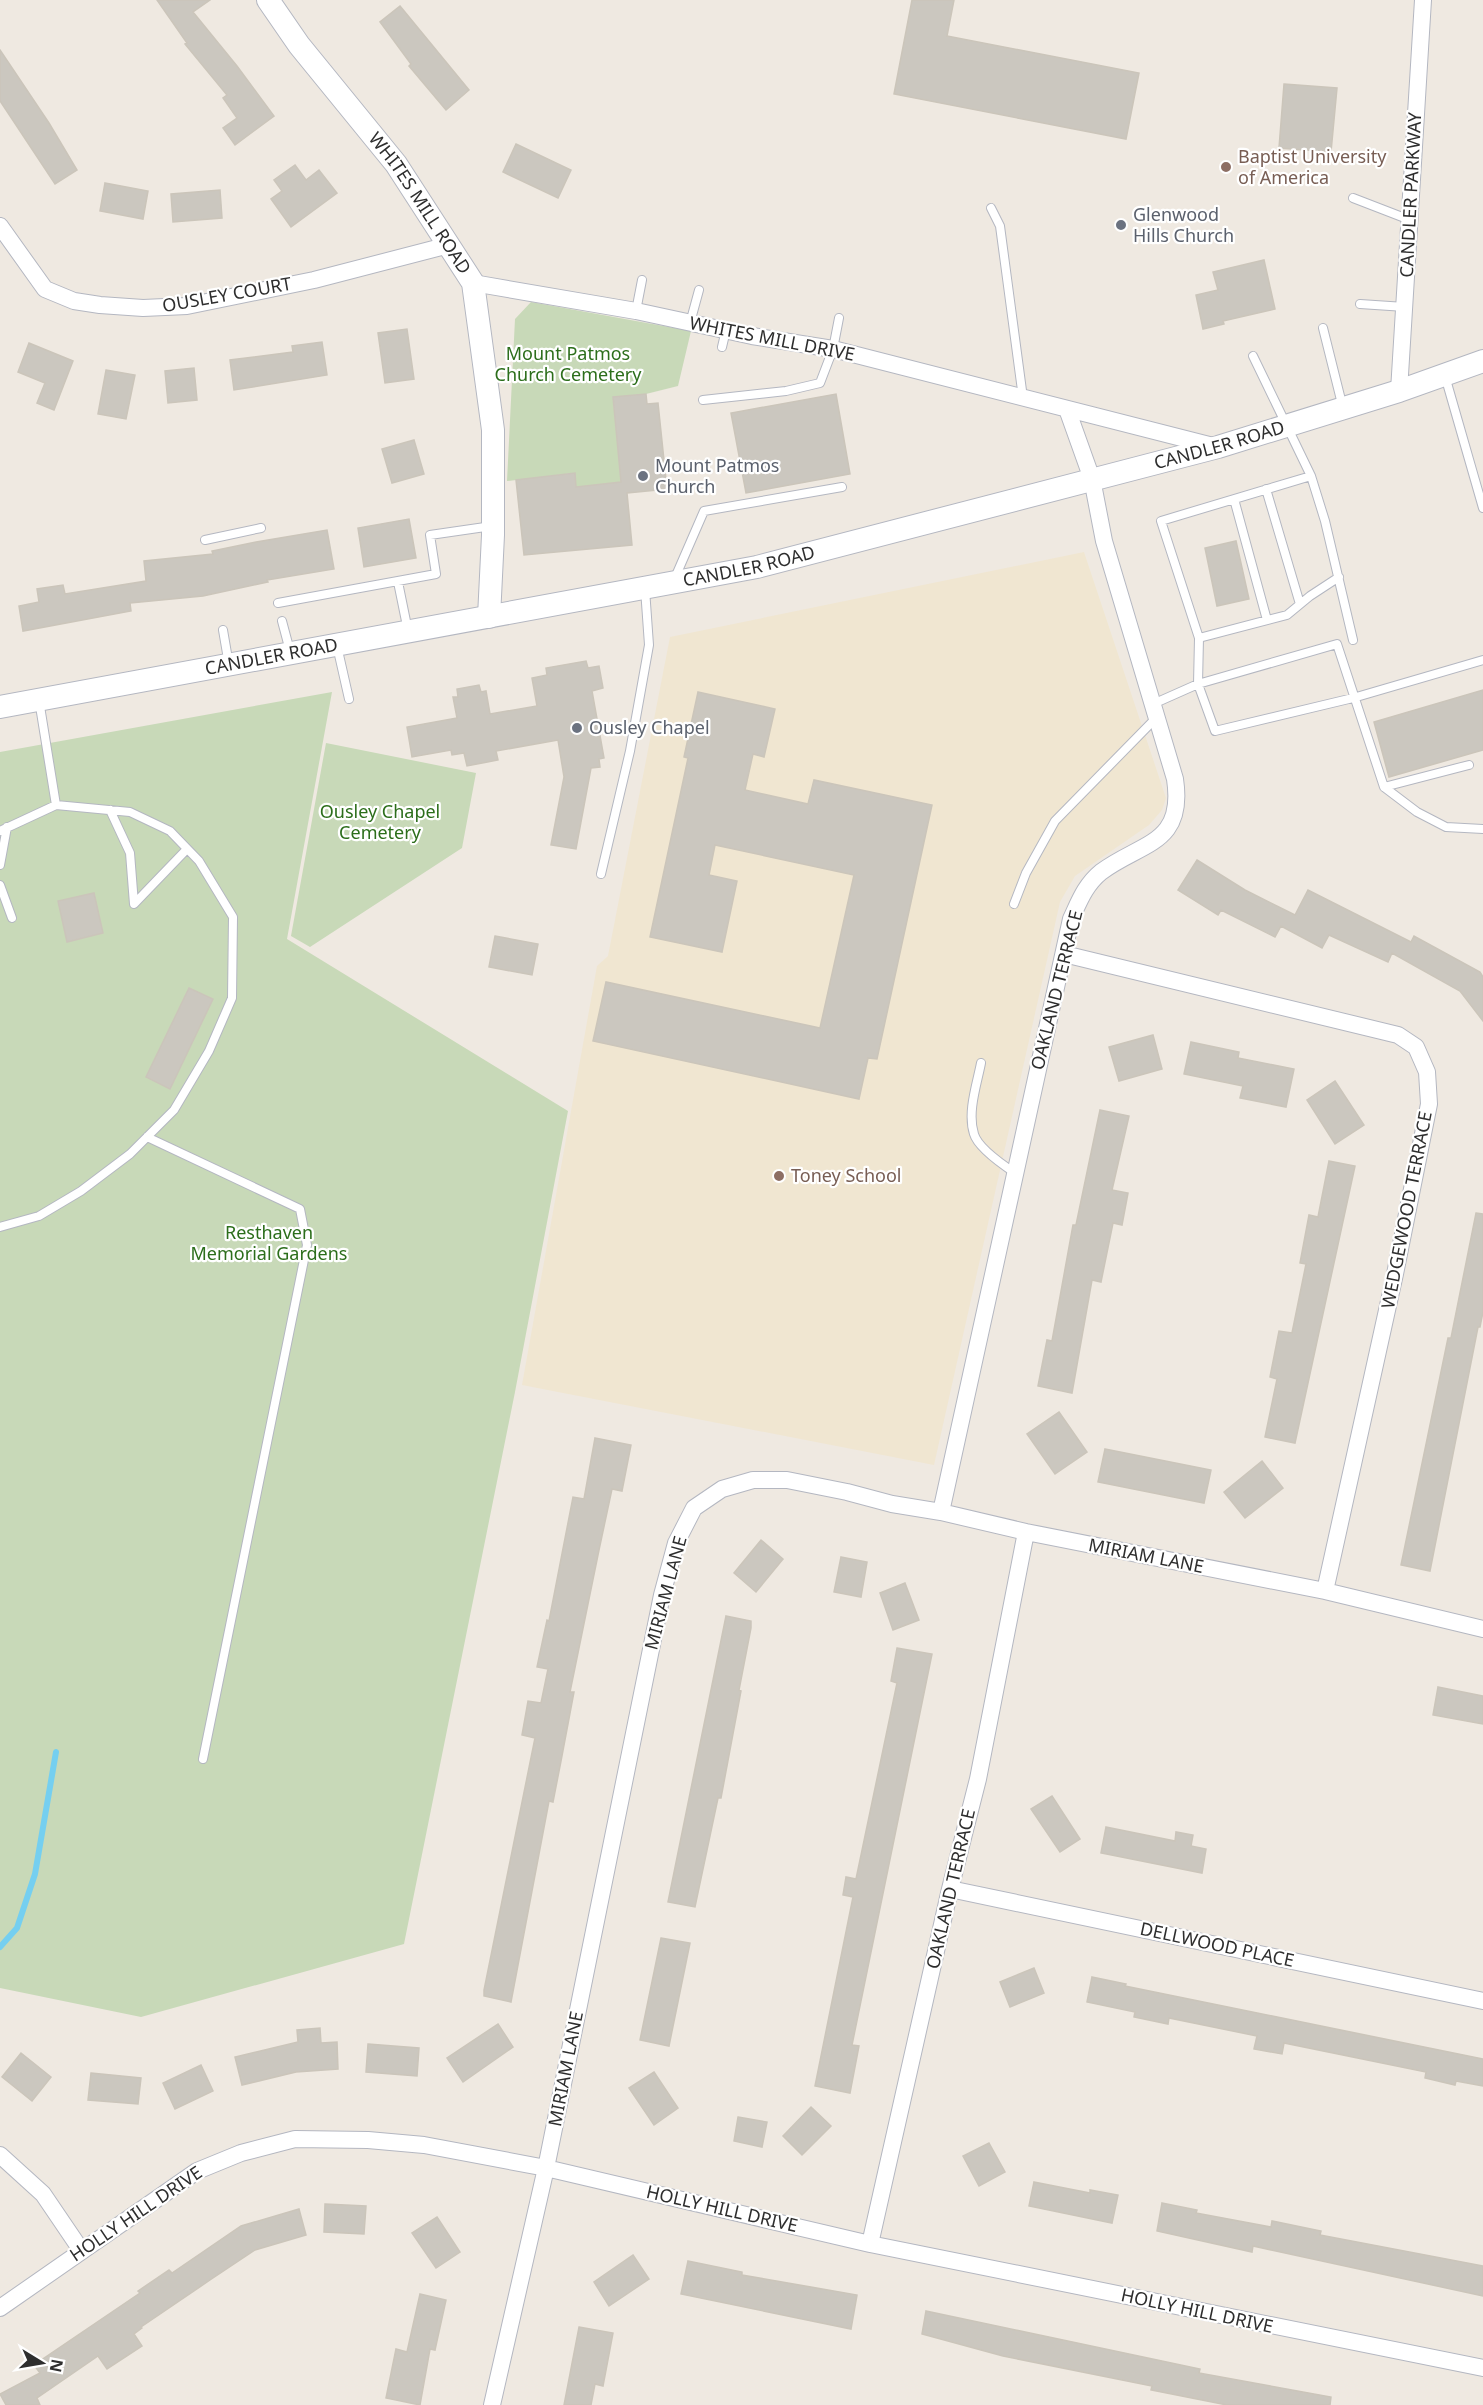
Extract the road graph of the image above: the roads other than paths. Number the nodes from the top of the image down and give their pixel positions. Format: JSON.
{"nodes":[{"id":1,"x":268,"y":0,"type":"edge"},
{"id":2,"x":1423,"y":0,"type":"edge"},
{"id":3,"x":1353,"y":198,"type":"dead end"},
{"id":4,"x":991,"y":208,"type":"dead end"},
{"id":5,"x":1410,"y":220,"type":"junction"},
{"id":6,"x":0,"y":226,"type":"edge"},
{"id":7,"x":449,"y":245,"type":"junction"},
{"id":8,"x":642,"y":280,"type":"dead end"},
{"id":9,"x":473,"y":283,"type":"junction"},
{"id":10,"x":699,"y":290,"type":"dead end"},
{"id":11,"x":1360,"y":304,"type":"dead end"},
{"id":12,"x":1405,"y":307,"type":"junction"},
{"id":13,"x":636,"y":311,"type":"junction"},
{"id":14,"x":839,"y":318,"type":"dead end"},
{"id":15,"x":690,"y":323,"type":"junction"},
{"id":16,"x":1323,"y":328,"type":"dead end"},
{"id":17,"x":726,"y":330,"type":"junction"},
{"id":18,"x":722,"y":347,"type":"dead end"},
{"id":19,"x":833,"y":349,"type":"junction"},
{"id":20,"x":1253,"y":356,"type":"dead end"},
{"id":21,"x":1483,"y":361,"type":"edge"},
{"id":22,"x":1444,"y":375,"type":"junction"},
{"id":23,"x":1399,"y":391,"type":"junction"},
{"id":24,"x":1023,"y":398,"type":"junction"},
{"id":25,"x":704,"y":400,"type":"dead end"},
{"id":26,"x":1343,"y":408,"type":"junction"},
{"id":27,"x":1067,"y":409,"type":"junction"},
{"id":28,"x":1288,"y":425,"type":"junction"},
{"id":29,"x":1218,"y":447,"type":"junction"},
{"id":30,"x":1311,"y":476,"type":"junction"},
{"id":31,"x":1092,"y":479,"type":"junction"},
{"id":32,"x":842,"y":488,"type":"dead end"},
{"id":33,"x":1266,"y":489,"type":"junction"},
{"id":34,"x":1234,"y":499,"type":"junction"},
{"id":35,"x":1483,"y":508,"type":"edge"},
{"id":36,"x":493,"y":526,"type":"junction"},
{"id":37,"x":261,"y":528,"type":"dead end"},
{"id":38,"x":205,"y":540,"type":"dead end"},
{"id":39,"x":1339,"y":577,"type":"junction"},
{"id":40,"x":398,"y":582,"type":"junction"},
{"id":41,"x":673,"y":583,"type":"junction"},
{"id":42,"x":645,"y":588,"type":"junction"},
{"id":43,"x":278,"y":603,"type":"dead end"},
{"id":44,"x":1300,"y":604,"type":"junction"},
{"id":45,"x":489,"y":617,"type":"junction"},
{"id":46,"x":1267,"y":620,"type":"junction"},
{"id":47,"x":282,"y":621,"type":"dead end"},
{"id":48,"x":223,"y":630,"type":"dead end"},
{"id":49,"x":408,"y":633,"type":"junction"},
{"id":50,"x":1199,"y":638,"type":"junction"},
{"id":51,"x":1353,"y":640,"type":"dead end"},
{"id":52,"x":337,"y":646,"type":"junction"},
{"id":53,"x":290,"y":654,"type":"junction"},
{"id":54,"x":1483,"y":660,"type":"edge"},
{"id":55,"x":229,"y":666,"type":"junction"},
{"id":56,"x":1198,"y":684,"type":"junction"},
{"id":57,"x":1353,"y":698,"type":"junction"},
{"id":58,"x":348,"y":699,"type":"dead end"},
{"id":59,"x":39,"y":700,"type":"junction"},
{"id":60,"x":0,"y":707,"type":"edge"},
{"id":61,"x":1155,"y":711,"type":"junction"},
{"id":62,"x":1470,"y":765,"type":"dead end"},
{"id":63,"x":1383,"y":787,"type":"junction"},
{"id":64,"x":56,"y":805,"type":"junction"},
{"id":65,"x":110,"y":810,"type":"junction"},
{"id":66,"x":3,"y":829,"type":"edge"},
{"id":67,"x":1483,"y":829,"type":"edge"},
{"id":68,"x":187,"y":849,"type":"junction"},
{"id":69,"x":0,"y":865,"type":"edge"},
{"id":70,"x":601,"y":874,"type":"dead end"},
{"id":71,"x":0,"y":885,"type":"edge"},
{"id":72,"x":1014,"y":904,"type":"dead end"},
{"id":73,"x":0,"y":910,"type":"edge"},
{"id":74,"x":1064,"y":954,"type":"junction"},
{"id":75,"x":981,"y":1063,"type":"dead end"},
{"id":76,"x":147,"y":1137,"type":"junction"},
{"id":77,"x":1015,"y":1173,"type":"junction"},
{"id":78,"x":0,"y":1227,"type":"edge"},
{"id":79,"x":941,"y":1512,"type":"junction"},
{"id":80,"x":1026,"y":1532,"type":"junction"},
{"id":81,"x":1325,"y":1591,"type":"junction"},
{"id":82,"x":1483,"y":1629,"type":"edge"},
{"id":83,"x":203,"y":1759,"type":"dead end"},
{"id":84,"x":950,"y":1889,"type":"junction"},
{"id":85,"x":1483,"y":2001,"type":"edge"},
{"id":86,"x":0,"y":2155,"type":"edge"},
{"id":87,"x":546,"y":2168,"type":"junction"},
{"id":88,"x":870,"y":2244,"type":"junction"},
{"id":89,"x":81,"y":2250,"type":"junction"},
{"id":90,"x":0,"y":2308,"type":"edge"},
{"id":91,"x":1483,"y":2368,"type":"edge"},
{"id":92,"x":492,"y":2405,"type":"edge"}],
"edges":[{"from":1,"to":7,"type":"main road","name":"WHITES MILL ROAD"},
{"from":2,"to":5,"type":"street","name":"CANDLER PARKWAY"},
{"from":3,"to":5,"type":"lane"},
{"from":4,"to":24,"type":"lane"},
{"from":5,"to":12,"type":"street","name":"CANDLER PARKWAY"},
{"from":6,"to":7,"type":"street","name":"OUSLEY COURT"},
{"from":7,"to":9,"type":"main road","name":"WHITES MILL ROAD"},
{"from":8,"to":13,"type":"lane"},
{"from":9,"to":13,"type":"street","name":"WHITES MILL DRIVE"},
{"from":9,"to":36,"type":"main road","name":"WHITES MILL ROAD"},
{"from":10,"to":15,"type":"lane"},
{"from":11,"to":12,"type":"lane"},
{"from":12,"to":23,"type":"street","name":"CANDLER PARKWAY"},
{"from":13,"to":15,"type":"street","name":"WHITES MILL DRIVE"},
{"from":14,"to":19,"type":"lane"},
{"from":15,"to":17,"type":"street","name":"WHITES MILL DRIVE"},
{"from":16,"to":26,"type":"lane"},
{"from":17,"to":18,"type":"lane"},
{"from":17,"to":19,"type":"street","name":"WHITES MILL DRIVE"},
{"from":19,"to":24,"type":"street","name":"WHITES MILL DRIVE"},
{"from":19,"to":25,"type":"lane"},
{"from":20,"to":28,"type":"lane"},
{"from":21,"to":22,"type":"main road","name":"CANDLER ROAD"},
{"from":22,"to":23,"type":"main road","name":"CANDLER ROAD"},
{"from":22,"to":35,"type":"lane"},
{"from":23,"to":26,"type":"main road","name":"CANDLER ROAD"},
{"from":24,"to":27,"type":"street","name":"WHITES MILL DRIVE"},
{"from":26,"to":28,"type":"main road","name":"CANDLER ROAD"},
{"from":27,"to":29,"type":"street","name":"WHITES MILL DRIVE"},
{"from":27,"to":31,"type":"street"},
{"from":28,"to":29,"type":"main road","name":"CANDLER ROAD"},
{"from":28,"to":30,"type":"lane"},
{"from":29,"to":31,"type":"main road","name":"CANDLER ROAD"},
{"from":30,"to":33,"type":"lane"},
{"from":30,"to":39,"type":"lane"},
{"from":31,"to":41,"type":"main road","name":"CANDLER ROAD"},
{"from":31,"to":61,"type":"street","name":"OAKLAND TERRACE"},
{"from":32,"to":41,"type":"lane"},
{"from":33,"to":34,"type":"lane"},
{"from":33,"to":44,"type":"lane"},
{"from":34,"to":46,"type":"lane"},
{"from":34,"to":50,"type":"lane"},
{"from":36,"to":40,"type":"lane"},
{"from":36,"to":45,"type":"main road","name":"WHITES MILL ROAD"},
{"from":37,"to":38,"type":"lane"},
{"from":39,"to":44,"type":"lane"},
{"from":39,"to":51,"type":"lane"},
{"from":40,"to":43,"type":"lane"},
{"from":40,"to":49,"type":"lane"},
{"from":41,"to":42,"type":"main road","name":"CANDLER ROAD"},
{"from":42,"to":45,"type":"main road","name":"CANDLER ROAD"},
{"from":42,"to":70,"type":"lane"},
{"from":44,"to":46,"type":"lane"},
{"from":45,"to":49,"type":"main road","name":"CANDLER ROAD"},
{"from":46,"to":50,"type":"lane"},
{"from":47,"to":53,"type":"lane"},
{"from":48,"to":55,"type":"lane"},
{"from":49,"to":52,"type":"main road","name":"CANDLER ROAD"},
{"from":50,"to":56,"type":"lane"},
{"from":52,"to":53,"type":"main road","name":"CANDLER ROAD"},
{"from":52,"to":58,"type":"lane"},
{"from":53,"to":55,"type":"main road","name":"CANDLER ROAD"},
{"from":54,"to":57,"type":"lane"},
{"from":55,"to":59,"type":"main road","name":"CANDLER ROAD"},
{"from":56,"to":57,"type":"lane"},
{"from":56,"to":57,"type":"lane"},
{"from":56,"to":61,"type":"lane"},
{"from":57,"to":63,"type":"lane"},
{"from":59,"to":60,"type":"main road","name":"CANDLER ROAD"},
{"from":59,"to":64,"type":"lane"},
{"from":61,"to":72,"type":"lane"},
{"from":61,"to":74,"type":"street","name":"OAKLAND TERRACE"},
{"from":62,"to":63,"type":"lane"},
{"from":63,"to":67,"type":"lane"},
{"from":64,"to":65,"type":"lane"},
{"from":64,"to":66,"type":"lane"},
{"from":65,"to":68,"type":"lane"},
{"from":65,"to":68,"type":"lane"},
{"from":66,"to":69,"type":"lane"},
{"from":68,"to":76,"type":"lane"},
{"from":71,"to":73,"type":"lane"},
{"from":74,"to":77,"type":"street","name":"OAKLAND TERRACE"},
{"from":74,"to":81,"type":"street","name":"WEDGEWOOD TERRACE"},
{"from":75,"to":77,"type":"lane"},
{"from":76,"to":78,"type":"lane"},
{"from":76,"to":83,"type":"lane"},
{"from":77,"to":79,"type":"street","name":"OAKLAND TERRACE"},
{"from":79,"to":80,"type":"street","name":"MIRIAM LANE"},
{"from":79,"to":87,"type":"street","name":"MIRIAM LANE"},
{"from":80,"to":81,"type":"street","name":"MIRIAM LANE"},
{"from":80,"to":84,"type":"street","name":"OAKLAND TERRACE"},
{"from":81,"to":82,"type":"street","name":"MIRIAM LANE"},
{"from":84,"to":85,"type":"street","name":"DELLWOOD PLACE"},
{"from":84,"to":88,"type":"street","name":"OAKLAND TERRACE"},
{"from":86,"to":89,"type":"street"},
{"from":87,"to":88,"type":"street","name":"HOLLY HILL DRIVE"},
{"from":87,"to":89,"type":"street","name":"HOLLY HILL DRIVE"},
{"from":87,"to":92,"type":"street","name":"MIRIAM LANE"},
{"from":88,"to":91,"type":"street","name":"HOLLY HILL DRIVE"},
{"from":89,"to":90,"type":"street","name":"HOLLY HILL DRIVE"}]}
